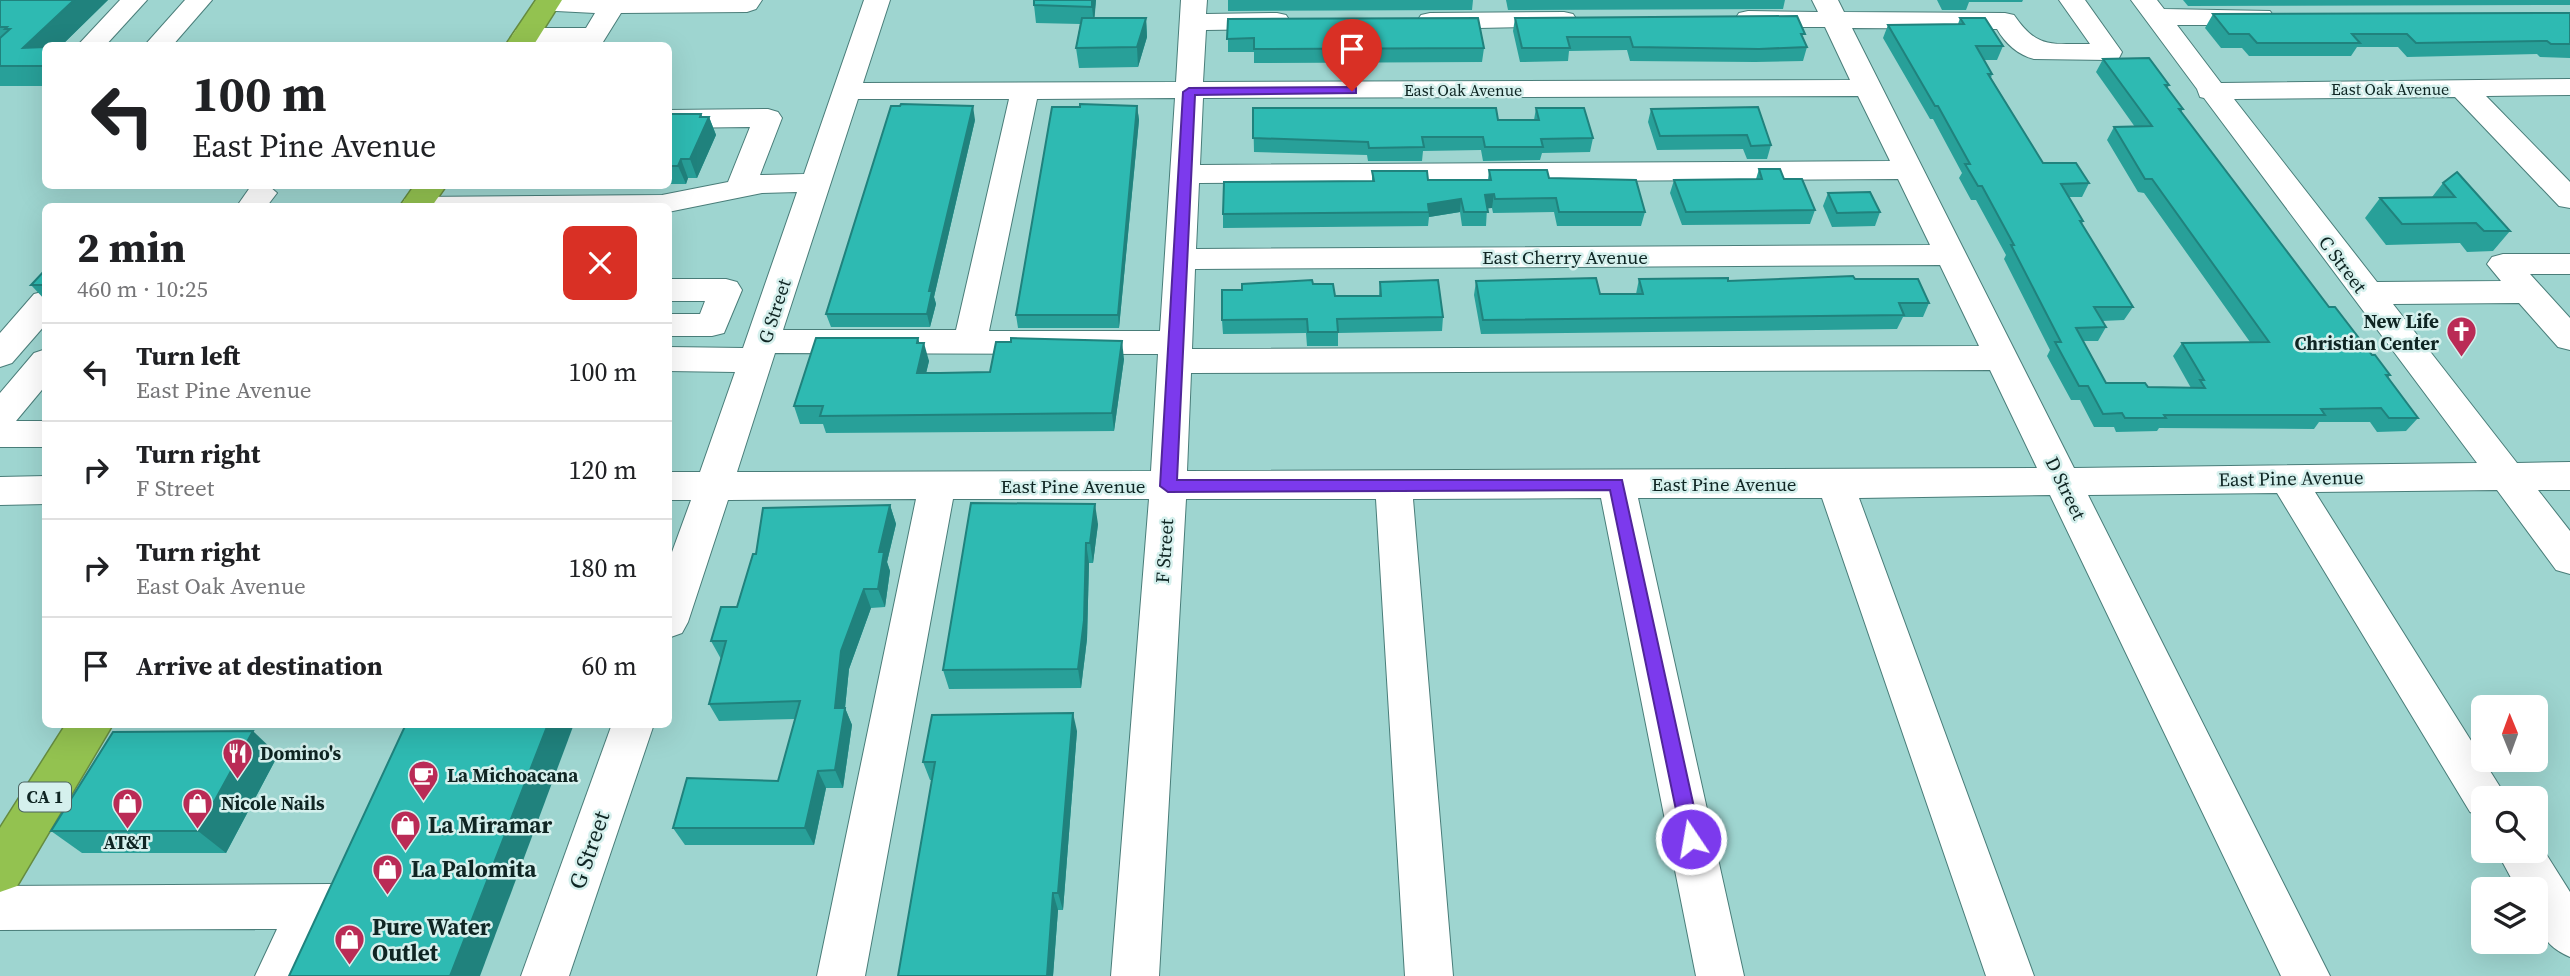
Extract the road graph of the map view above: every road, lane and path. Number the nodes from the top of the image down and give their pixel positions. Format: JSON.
{"nodes":[{"id":1,"x":134,"y":0,"type":"edge"},
{"id":2,"x":199,"y":0,"type":"edge"},
{"id":3,"x":748,"y":0,"type":"edge"},
{"id":4,"x":877,"y":0,"type":"edge"},
{"id":5,"x":2072,"y":0,"type":"edge"},
{"id":6,"x":547,"y":2,"type":"edge"},
{"id":7,"x":613,"y":5,"type":"junction"},
{"id":8,"x":2150,"y":8,"type":"edge"},
{"id":9,"x":1830,"y":9,"type":"edge"},
{"id":10,"x":1888,"y":10,"type":"edge"},
{"id":11,"x":1194,"y":11,"type":"edge"},
{"id":12,"x":2281,"y":17,"type":"edge"},
{"id":13,"x":1723,"y":19,"type":"edge"},
{"id":14,"x":1584,"y":20,"type":"edge"},
{"id":15,"x":1306,"y":21,"type":"edge"},
{"id":16,"x":1403,"y":21,"type":"edge"},
{"id":17,"x":522,"y":41,"type":"edge"},
{"id":18,"x":94,"y":42,"type":"edge"},
{"id":19,"x":161,"y":42,"type":"edge"},
{"id":20,"x":1869,"y":88,"type":"junction"},
{"id":21,"x":2570,"y":88,"type":"edge"},
{"id":22,"x":2463,"y":89,"type":"junction"},
{"id":23,"x":847,"y":91,"type":"junction"},
{"id":24,"x":1025,"y":91,"type":"junction"},
{"id":25,"x":2210,"y":91,"type":"junction"},
{"id":26,"x":1189,"y":92,"type":"junction"},
{"id":27,"x":672,"y":119,"type":"edge"},
{"id":28,"x":1908,"y":170,"type":"junction"},
{"id":29,"x":1184,"y":174,"type":"junction"},
{"id":30,"x":816,"y":183,"type":"junction"},
{"id":31,"x":740,"y":188,"type":"junction"},
{"id":32,"x":2570,"y":198,"type":"edge"},
{"id":33,"x":529,"y":199,"type":"edge"},
{"id":34,"x":464,"y":203,"type":"edge"},
{"id":35,"x":607,"y":203,"type":"edge"},
{"id":36,"x":667,"y":203,"type":"edge"},
{"id":37,"x":1950,"y":255,"type":"junction"},
{"id":38,"x":1180,"y":259,"type":"junction"},
{"id":39,"x":2570,"y":264,"type":"edge"},
{"id":40,"x":672,"y":290,"type":"edge"},
{"id":41,"x":2529,"y":292,"type":"junction"},
{"id":42,"x":2366,"y":293,"type":"junction"},
{"id":43,"x":42,"y":307,"type":"edge"},
{"id":44,"x":672,"y":326,"type":"edge"},
{"id":45,"x":2570,"y":339,"type":"edge"},
{"id":46,"x":971,"y":342,"type":"junction"},
{"id":47,"x":761,"y":350,"type":"junction"},
{"id":48,"x":1175,"y":352,"type":"junction"},
{"id":49,"x":0,"y":355,"type":"edge"},
{"id":50,"x":2001,"y":358,"type":"junction"},
{"id":51,"x":673,"y":363,"type":"edge"},
{"id":52,"x":42,"y":366,"type":"edge"},
{"id":53,"x":0,"y":416,"type":"edge"},
{"id":54,"x":0,"y":434,"type":"edge"},
{"id":55,"x":42,"y":438,"type":"edge"},
{"id":56,"x":42,"y":445,"type":"edge"},
{"id":57,"x":2506,"y":476,"type":"junction"},
{"id":58,"x":2570,"y":476,"type":"edge"},
{"id":59,"x":2287,"y":478,"type":"junction"},
{"id":60,"x":2062,"y":481,"type":"junction"},
{"id":61,"x":1617,"y":484,"type":"junction"},
{"id":62,"x":1836,"y":484,"type":"junction"},
{"id":63,"x":1394,"y":485,"type":"junction"},
{"id":64,"x":672,"y":486,"type":"edge"},
{"id":65,"x":716,"y":486,"type":"junction"},
{"id":66,"x":1168,"y":486,"type":"junction"},
{"id":67,"x":937,"y":487,"type":"junction"},
{"id":68,"x":22,"y":491,"type":"edge"},
{"id":69,"x":2570,"y":559,"type":"edge"},
{"id":70,"x":672,"y":611,"type":"edge"},
{"id":71,"x":89,"y":728,"type":"edge"},
{"id":72,"x":632,"y":728,"type":"edge"},
{"id":73,"x":2479,"y":786,"type":"edge"},
{"id":74,"x":2526,"y":863,"type":"edge"},
{"id":75,"x":0,"y":870,"type":"edge"},
{"id":76,"x":347,"y":871,"type":"edge"},
{"id":77,"x":311,"y":907,"type":"junction"},
{"id":78,"x":0,"y":908,"type":"edge"},
{"id":79,"x":2570,"y":934,"type":"edge"},
{"id":80,"x":279,"y":976,"type":"edge"},
{"id":81,"x":545,"y":976,"type":"edge"},
{"id":82,"x":841,"y":976,"type":"edge"},
{"id":83,"x":1135,"y":976,"type":"edge"},
{"id":84,"x":1429,"y":976,"type":"edge"},
{"id":85,"x":1720,"y":976,"type":"edge"},
{"id":86,"x":2010,"y":976,"type":"edge"},
{"id":87,"x":2306,"y":976,"type":"edge"}],
"edges":[{"from":1,"to":18,"type":"street"},
{"from":2,"to":19,"type":"street"},
{"from":3,"to":7,"type":"street"},
{"from":4,"to":23,"type":"street","name":"G Street"},
{"from":5,"to":10,"type":"street"},
{"from":6,"to":7,"type":"street"},
{"from":6,"to":17,"type":"highway"},
{"from":7,"to":17,"type":"street"},
{"from":8,"to":12,"type":"street"},
{"from":8,"to":25,"type":"street","name":"C Street"},
{"from":9,"to":10,"type":"street"},
{"from":9,"to":13,"type":"street"},
{"from":9,"to":20,"type":"street","name":"D Street"},
{"from":11,"to":15,"type":"street"},
{"from":11,"to":26,"type":"street","name":"F Street"},
{"from":14,"to":16,"type":"street"},
{"from":20,"to":26,"type":"street","name":"East Oak Avenue"},
{"from":20,"to":28,"type":"street","name":"D Street"},
{"from":21,"to":22,"type":"street","name":"East Oak Avenue"},
{"from":22,"to":25,"type":"street","name":"East Oak Avenue"},
{"from":22,"to":32,"type":"lane"},
{"from":23,"to":24,"type":"street","name":"East Oak Avenue"},
{"from":23,"to":30,"type":"street","name":"G Street"},
{"from":24,"to":26,"type":"street","name":"East Oak Avenue"},
{"from":24,"to":46,"type":"street"},
{"from":25,"to":42,"type":"street","name":"C Street"},
{"from":26,"to":29,"type":"street","name":"F Street"},
{"from":27,"to":31,"type":"street"},
{"from":28,"to":29,"type":"street"},
{"from":28,"to":37,"type":"street","name":"D Street"},
{"from":29,"to":38,"type":"street","name":"F Street"},
{"from":30,"to":31,"type":"street"},
{"from":30,"to":47,"type":"street","name":"G Street"},
{"from":31,"to":36,"type":"street"},
{"from":33,"to":34,"type":"street"},
{"from":33,"to":35,"type":"street"},
{"from":37,"to":38,"type":"street","name":"East Cherry Avenue"},
{"from":37,"to":50,"type":"street","name":"D Street"},
{"from":38,"to":48,"type":"street","name":"F Street"},
{"from":39,"to":41,"type":"street"},
{"from":40,"to":44,"type":"street"},
{"from":41,"to":42,"type":"street"},
{"from":41,"to":45,"type":"street"},
{"from":42,"to":57,"type":"street","name":"C Street"},
{"from":43,"to":49,"type":"street"},
{"from":46,"to":47,"type":"street"},
{"from":46,"to":48,"type":"street"},
{"from":47,"to":51,"type":"lane"},
{"from":47,"to":65,"type":"street","name":"G Street"},
{"from":48,"to":50,"type":"street"},
{"from":48,"to":66,"type":"street","name":"F Street"},
{"from":50,"to":60,"type":"street","name":"D Street"},
{"from":52,"to":53,"type":"street"},
{"from":54,"to":55,"type":"street"},
{"from":56,"to":68,"type":"street"},
{"from":57,"to":58,"type":"street","name":"East Pine Avenue"},
{"from":57,"to":59,"type":"street","name":"East Pine Avenue"},
{"from":57,"to":69,"type":"street","name":"C Street"},
{"from":59,"to":60,"type":"street","name":"East Pine Avenue"},
{"from":59,"to":73,"type":"street"},
{"from":60,"to":62,"type":"street","name":"East Pine Avenue"},
{"from":60,"to":87,"type":"street","name":"D Street"},
{"from":61,"to":62,"type":"street","name":"East Pine Avenue"},
{"from":61,"to":63,"type":"street","name":"East Pine Avenue"},
{"from":61,"to":85,"type":"street"},
{"from":62,"to":86,"type":"street"},
{"from":63,"to":66,"type":"street","name":"East Pine Avenue"},
{"from":63,"to":84,"type":"street"},
{"from":64,"to":65,"type":"street","name":"East Pine Avenue"},
{"from":65,"to":67,"type":"street","name":"East Pine Avenue"},
{"from":65,"to":70,"type":"street","name":"G Street"},
{"from":66,"to":67,"type":"street","name":"East Pine Avenue"},
{"from":66,"to":83,"type":"street","name":"F Street"},
{"from":67,"to":82,"type":"street"},
{"from":71,"to":75,"type":"highway","number":"CA 1"},
{"from":72,"to":81,"type":"street","name":"G Street"},
{"from":74,"to":79,"type":"street"},
{"from":76,"to":77,"type":"street"},
{"from":77,"to":78,"type":"street"},
{"from":77,"to":80,"type":"street"}]}
